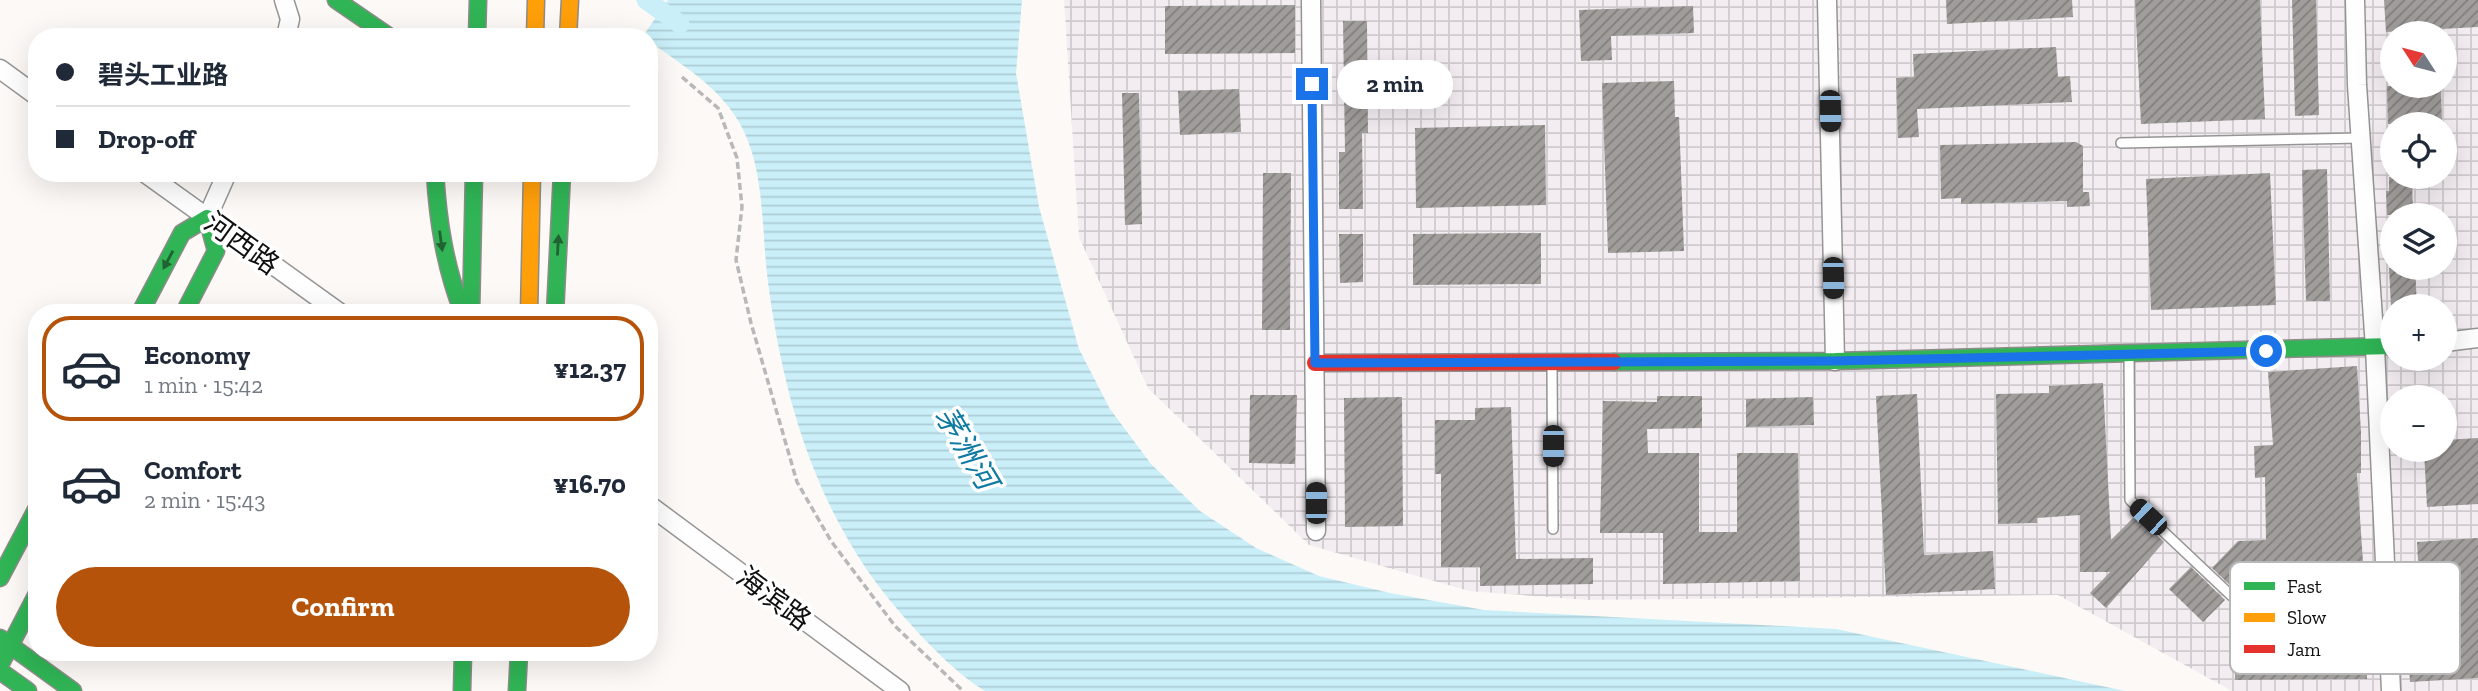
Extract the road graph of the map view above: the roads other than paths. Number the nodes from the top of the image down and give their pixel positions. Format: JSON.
{"nodes":[{"id":1,"x":284,"y":0,"type":"edge"},
{"id":2,"x":337,"y":0,"type":"edge"},
{"id":3,"x":478,"y":0,"type":"edge"},
{"id":4,"x":536,"y":0,"type":"edge"},
{"id":5,"x":570,"y":0,"type":"edge"},
{"id":6,"x":1311,"y":0,"type":"edge"},
{"id":7,"x":1828,"y":0,"type":"edge"},
{"id":8,"x":2355,"y":0,"type":"edge"},
{"id":9,"x":288,"y":28,"type":"edge"},
{"id":10,"x":377,"y":28,"type":"edge"},
{"id":11,"x":477,"y":28,"type":"edge"},
{"id":12,"x":535,"y":28,"type":"edge"},
{"id":13,"x":568,"y":28,"type":"edge"},
{"id":14,"x":0,"y":69,"type":"edge"},
{"id":15,"x":28,"y":89,"type":"edge"},
{"id":16,"x":2360,"y":138,"type":"junction"},
{"id":17,"x":2121,"y":143,"type":"dead end"},
{"id":18,"x":157,"y":182,"type":"edge"},
{"id":19,"x":223,"y":182,"type":"edge"},
{"id":20,"x":436,"y":182,"type":"edge"},
{"id":21,"x":474,"y":182,"type":"edge"},
{"id":22,"x":532,"y":182,"type":"edge"},
{"id":23,"x":562,"y":182,"type":"edge"},
{"id":24,"x":207,"y":218,"type":"junction"},
{"id":25,"x":145,"y":304,"type":"edge"},
{"id":26,"x":189,"y":304,"type":"edge"},
{"id":27,"x":327,"y":304,"type":"edge"},
{"id":28,"x":459,"y":304,"type":"edge"},
{"id":29,"x":471,"y":304,"type":"edge"},
{"id":30,"x":528,"y":304,"type":"edge"},
{"id":31,"x":555,"y":304,"type":"edge"},
{"id":32,"x":2380,"y":312,"type":"edge"},
{"id":33,"x":2478,"y":338,"type":"edge"},
{"id":34,"x":2457,"y":341,"type":"edge"},
{"id":35,"x":2380,"y":347,"type":"edge"},
{"id":36,"x":2129,"y":354,"type":"junction"},
{"id":37,"x":1835,"y":361,"type":"junction"},
{"id":38,"x":1552,"y":362,"type":"junction"},
{"id":39,"x":1315,"y":363,"type":"junction"},
{"id":40,"x":2384,"y":371,"type":"edge"},
{"id":41,"x":658,"y":512,"type":"edge"},
{"id":42,"x":28,"y":525,"type":"edge"},
{"id":43,"x":1553,"y":529,"type":"dead end"},
{"id":44,"x":1316,"y":531,"type":"dead end"},
{"id":45,"x":2386,"y":562,"type":"edge"},
{"id":46,"x":0,"y":578,"type":"edge"},
{"id":47,"x":2230,"y":594,"type":"edge"},
{"id":48,"x":28,"y":607,"type":"edge"},
{"id":49,"x":5,"y":641,"type":"edge"},
{"id":50,"x":28,"y":658,"type":"edge"},
{"id":51,"x":32,"y":661,"type":"edge"},
{"id":52,"x":463,"y":661,"type":"edge"},
{"id":53,"x":519,"y":661,"type":"edge"},
{"id":54,"x":0,"y":665,"type":"edge"},
{"id":55,"x":0,"y":671,"type":"edge"},
{"id":56,"x":28,"y":691,"type":"edge"},
{"id":57,"x":73,"y":691,"type":"edge"},
{"id":58,"x":462,"y":691,"type":"edge"},
{"id":59,"x":517,"y":691,"type":"edge"},
{"id":60,"x":900,"y":691,"type":"edge"}],
"edges":[{"from":1,"to":9,"type":"street"},
{"from":2,"to":10,"type":"main road"},
{"from":3,"to":11,"type":"main road"},
{"from":4,"to":12,"type":"main road"},
{"from":5,"to":13,"type":"main road"},
{"from":6,"to":39,"type":"street"},
{"from":7,"to":37,"type":"street"},
{"from":8,"to":16,"type":"street"},
{"from":14,"to":15,"type":"street"},
{"from":16,"to":17,"type":"lane"},
{"from":16,"to":32,"type":"street"},
{"from":18,"to":24,"type":"street","name":"河西路"},
{"from":19,"to":24,"type":"street"},
{"from":20,"to":28,"type":"main road","one_way":true},
{"from":21,"to":29,"type":"main road"},
{"from":22,"to":30,"type":"main road"},
{"from":31,"to":23,"type":"main road","one_way":true},
{"from":24,"to":25,"type":"main road","one_way":true},
{"from":24,"to":26,"type":"main road"},
{"from":24,"to":27,"type":"street","name":"河西路"},
{"from":33,"to":34,"type":"street"},
{"from":35,"to":36,"type":"main road"},
{"from":36,"to":37,"type":"main road"},
{"from":36,"to":47,"type":"lane"},
{"from":37,"to":38,"type":"main road"},
{"from":38,"to":39,"type":"main road"},
{"from":38,"to":43,"type":"lane"},
{"from":39,"to":44,"type":"street"},
{"from":40,"to":45,"type":"street"},
{"from":41,"to":60,"type":"street","name":"海滨路"},
{"from":42,"to":46,"type":"main road"},
{"from":48,"to":49,"type":"main road"},
{"from":49,"to":50,"type":"main road"},
{"from":49,"to":54,"type":"main road"},
{"from":51,"to":57,"type":"main road"},
{"from":52,"to":58,"type":"main road"},
{"from":53,"to":59,"type":"main road"},
{"from":55,"to":56,"type":"main road"}]}
